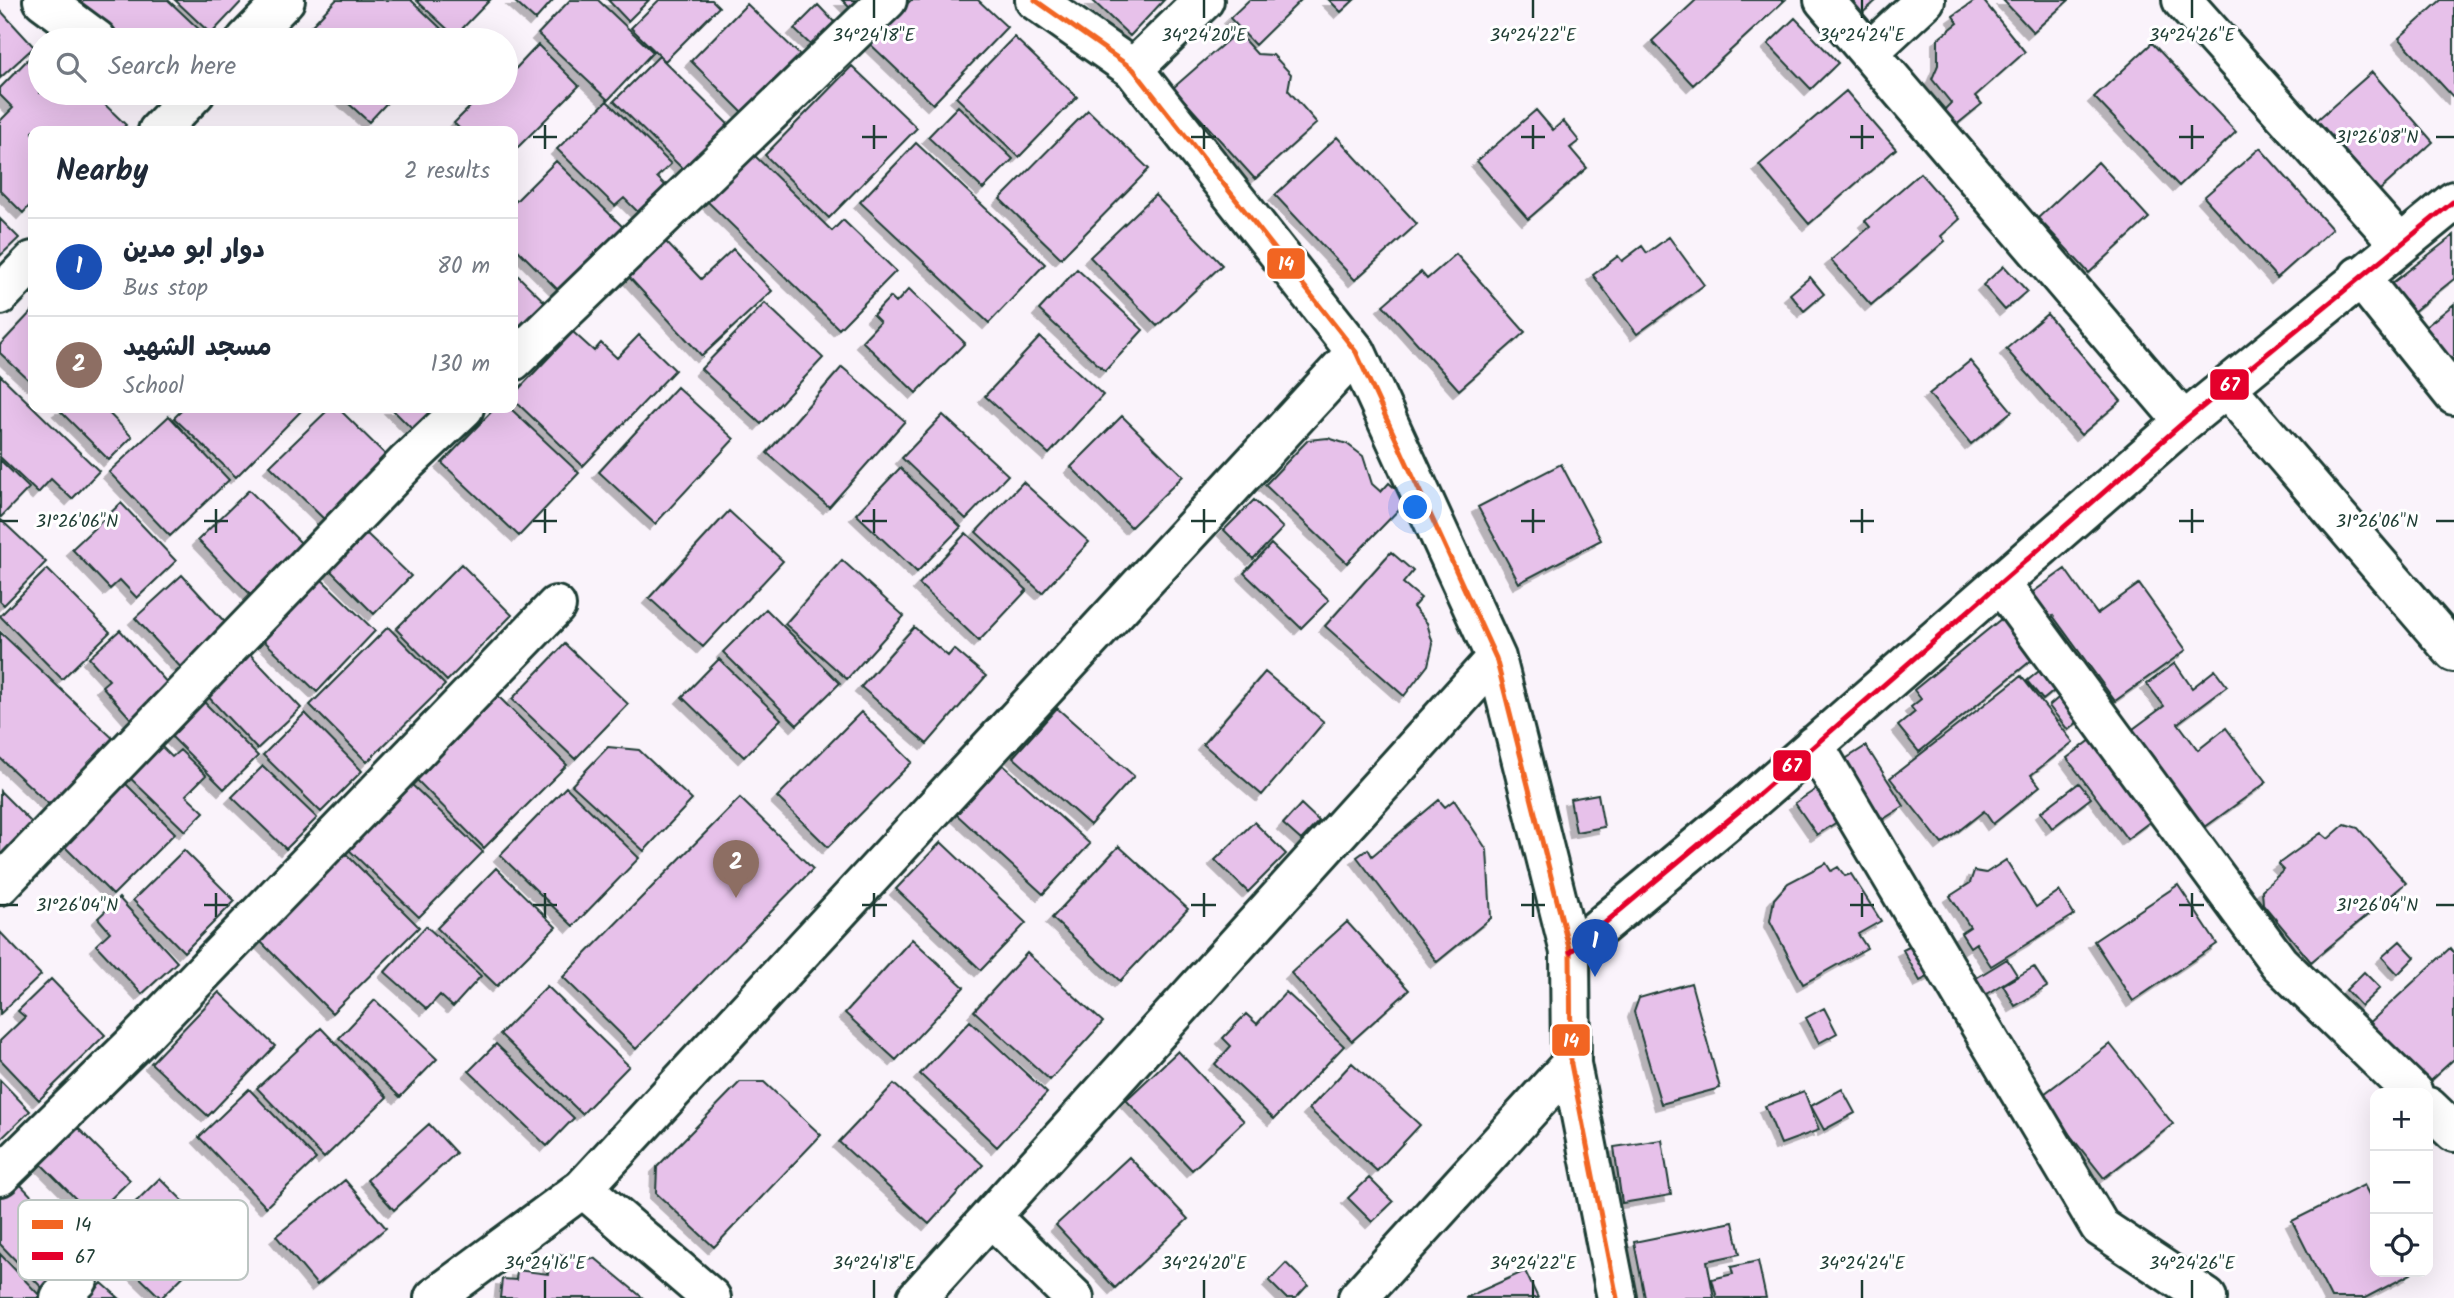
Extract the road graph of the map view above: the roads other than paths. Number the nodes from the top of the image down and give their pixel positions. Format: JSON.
{"nodes":[{"id":1,"x":43,"y":0,"type":"edge"},
{"id":2,"x":285,"y":0,"type":"edge"},
{"id":3,"x":887,"y":0,"type":"edge"},
{"id":4,"x":1035,"y":0,"type":"edge"},
{"id":5,"x":1204,"y":0,"type":"edge"},
{"id":6,"x":1824,"y":0,"type":"edge"},
{"id":7,"x":1925,"y":0,"type":"edge"},
{"id":8,"x":2182,"y":0,"type":"edge"},
{"id":9,"x":81,"y":28,"type":"edge"},
{"id":10,"x":258,"y":28,"type":"edge"},
{"id":11,"x":1869,"y":52,"type":"junction"},
{"id":12,"x":1133,"y":69,"type":"junction"},
{"id":13,"x":2454,"y":201,"type":"edge"},
{"id":14,"x":2399,"y":243,"type":"junction"},
{"id":15,"x":28,"y":266,"type":"edge"},
{"id":16,"x":2359,"y":276,"type":"junction"},
{"id":17,"x":0,"y":295,"type":"edge"},
{"id":18,"x":1356,"y":352,"type":"junction"},
{"id":19,"x":518,"y":356,"type":"edge"},
{"id":20,"x":2226,"y":387,"type":"junction"},
{"id":21,"x":2454,"y":395,"type":"edge"},
{"id":22,"x":459,"y":413,"type":"edge"},
{"id":23,"x":2184,"y":422,"type":"junction"},
{"id":24,"x":2000,"y":583,"type":"junction"},
{"id":25,"x":556,"y":606,"type":"dead end"},
{"id":26,"x":2454,"y":652,"type":"edge"},
{"id":27,"x":1496,"y":658,"type":"junction"},
{"id":28,"x":1814,"y":745,"type":"junction"},
{"id":29,"x":0,"y":885,"type":"edge"},
{"id":30,"x":1570,"y":952,"type":"junction"},
{"id":31,"x":1572,"y":1064,"type":"junction"},
{"id":32,"x":2408,"y":1088,"type":"edge"},
{"id":33,"x":2433,"y":1112,"type":"edge"},
{"id":34,"x":2454,"y":1132,"type":"edge"},
{"id":35,"x":0,"y":1176,"type":"edge"},
{"id":36,"x":583,"y":1188,"type":"junction"},
{"id":37,"x":992,"y":1219,"type":"junction"},
{"id":38,"x":434,"y":1298,"type":"edge"},
{"id":39,"x":710,"y":1298,"type":"edge"},
{"id":40,"x":918,"y":1298,"type":"edge"},
{"id":41,"x":1074,"y":1298,"type":"edge"},
{"id":42,"x":1358,"y":1298,"type":"edge"},
{"id":43,"x":1617,"y":1298,"type":"edge"},
{"id":44,"x":2207,"y":1298,"type":"edge"}],
"edges":[{"from":1,"to":9,"type":"street"},
{"from":2,"to":10,"type":"street"},
{"from":3,"to":19,"type":"street"},
{"from":4,"to":12,"type":"street"},
{"from":5,"to":12,"type":"street"},
{"from":6,"to":11,"type":"street"},
{"from":7,"to":11,"type":"street"},
{"from":8,"to":14,"type":"street"},
{"from":11,"to":23,"type":"street"},
{"from":12,"to":18,"type":"street"},
{"from":13,"to":14,"type":"street"},
{"from":14,"to":16,"type":"street"},
{"from":15,"to":17,"type":"street"},
{"from":16,"to":20,"type":"street"},
{"from":16,"to":21,"type":"street"},
{"from":18,"to":27,"type":"street"},
{"from":18,"to":36,"type":"street"},
{"from":20,"to":23,"type":"street"},
{"from":20,"to":26,"type":"street"},
{"from":22,"to":29,"type":"street"},
{"from":23,"to":24,"type":"street"},
{"from":24,"to":28,"type":"street"},
{"from":24,"to":32,"type":"street"},
{"from":25,"to":35,"type":"street"},
{"from":27,"to":30,"type":"street"},
{"from":27,"to":37,"type":"street"},
{"from":28,"to":30,"type":"street"},
{"from":28,"to":44,"type":"street"},
{"from":30,"to":31,"type":"street"},
{"from":31,"to":42,"type":"street"},
{"from":31,"to":43,"type":"street"},
{"from":33,"to":34,"type":"street"},
{"from":36,"to":38,"type":"street"},
{"from":36,"to":39,"type":"street"},
{"from":37,"to":40,"type":"street"},
{"from":37,"to":41,"type":"street"}]}
